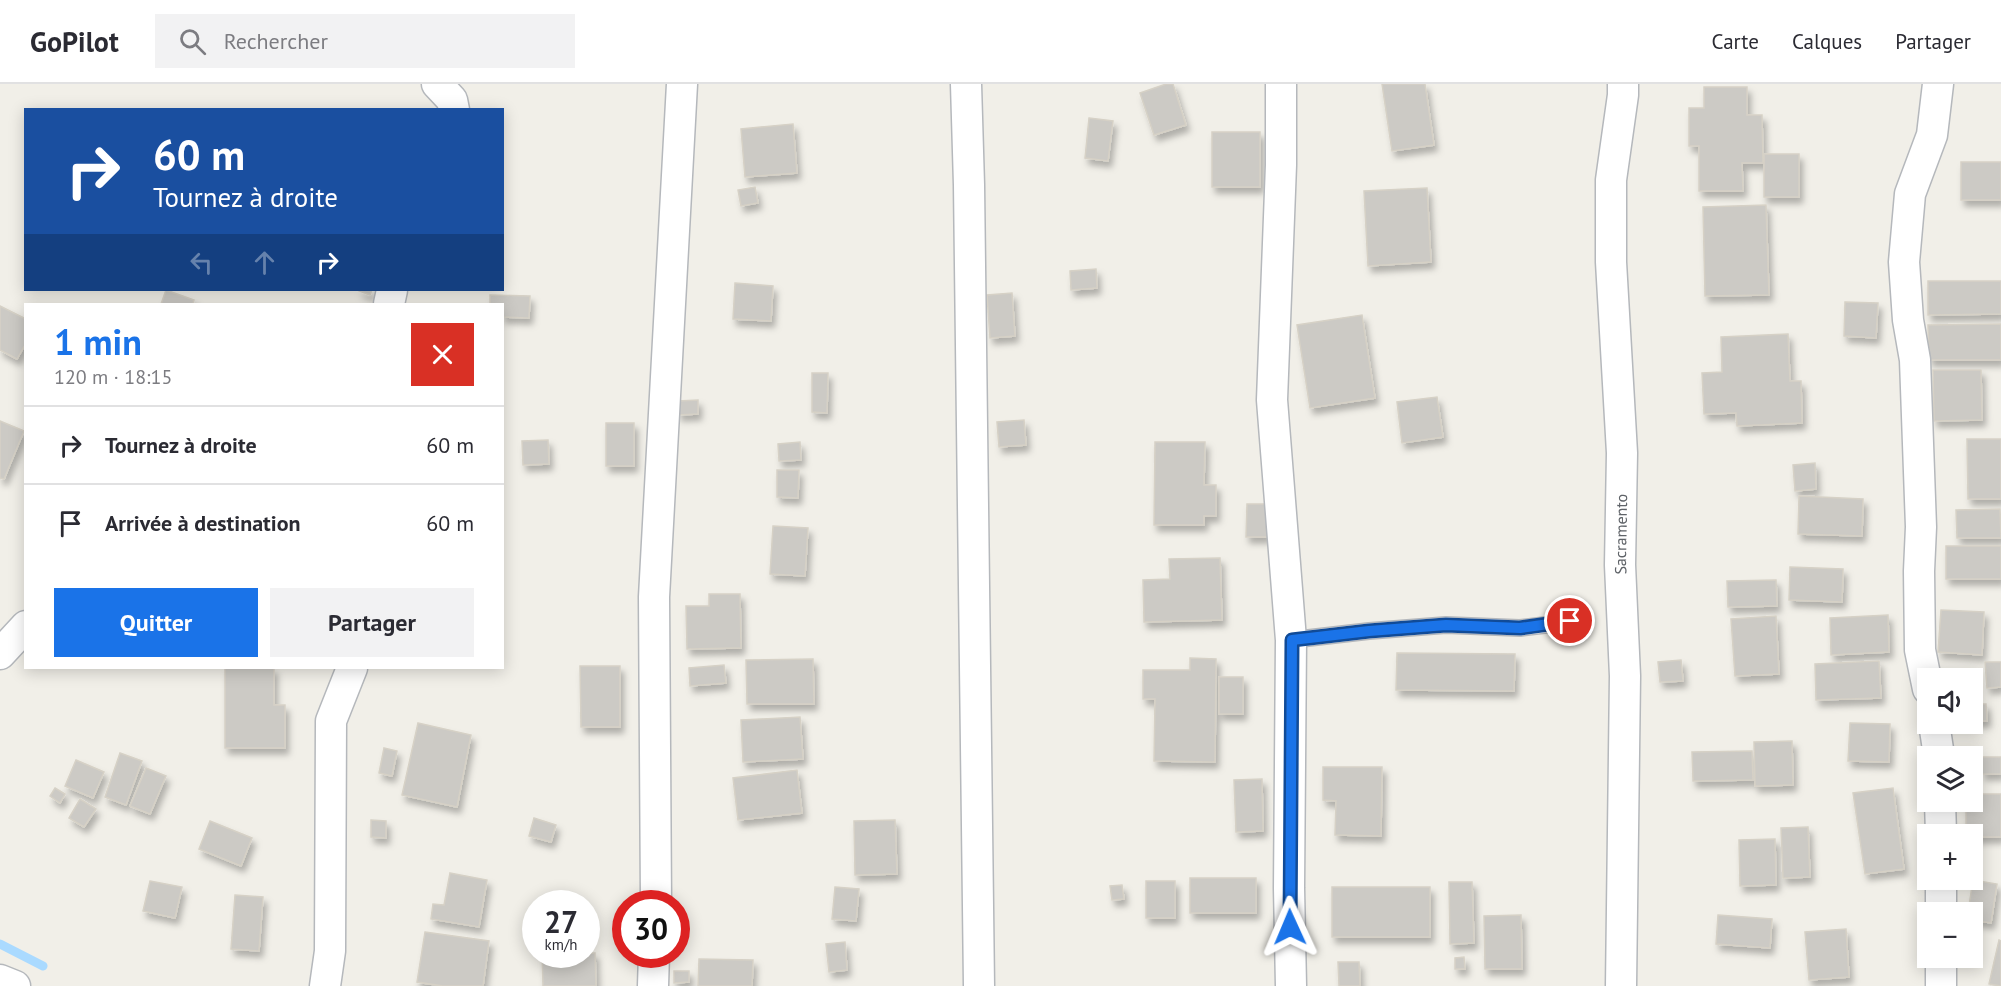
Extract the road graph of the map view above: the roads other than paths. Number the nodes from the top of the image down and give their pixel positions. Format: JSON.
{"nodes":[{"id":1,"x":438,"y":84,"type":"edge"},
{"id":2,"x":682,"y":84,"type":"edge"},
{"id":3,"x":966,"y":84,"type":"edge"},
{"id":4,"x":1281,"y":84,"type":"edge"},
{"id":5,"x":1623,"y":84,"type":"edge"},
{"id":6,"x":1938,"y":84,"type":"edge"},
{"id":7,"x":454,"y":108,"type":"edge"},
{"id":8,"x":1570,"y":621,"type":"dead end"},
{"id":9,"x":24,"y":628,"type":"edge"},
{"id":10,"x":1292,"y":640,"type":"junction"},
{"id":11,"x":0,"y":654,"type":"edge"},
{"id":12,"x":1924,"y":668,"type":"edge"},
{"id":13,"x":352,"y":669,"type":"edge"},
{"id":14,"x":656,"y":890,"type":"edge"},
{"id":15,"x":654,"y":968,"type":"edge"},
{"id":16,"x":1941,"y":968,"type":"edge"},
{"id":17,"x":0,"y":980,"type":"edge"},
{"id":18,"x":15,"y":986,"type":"edge"},
{"id":19,"x":325,"y":986,"type":"edge"},
{"id":20,"x":653,"y":986,"type":"edge"},
{"id":21,"x":979,"y":986,"type":"edge"},
{"id":22,"x":1291,"y":986,"type":"edge"},
{"id":23,"x":1621,"y":986,"type":"edge"},
{"id":24,"x":1941,"y":986,"type":"edge"}],
"edges":[{"from":1,"to":7,"type":"street"},
{"from":2,"to":14,"type":"street"},
{"from":3,"to":21,"type":"street"},
{"from":4,"to":10,"type":"street"},
{"from":5,"to":23,"type":"street","name":"Sacramento"},
{"from":6,"to":12,"type":"street"},
{"from":8,"to":10,"type":"lane"},
{"from":9,"to":11,"type":"street"},
{"from":10,"to":22,"type":"street"},
{"from":13,"to":19,"type":"street"},
{"from":15,"to":20,"type":"street"},
{"from":16,"to":24,"type":"street"},
{"from":17,"to":18,"type":"street"}]}
